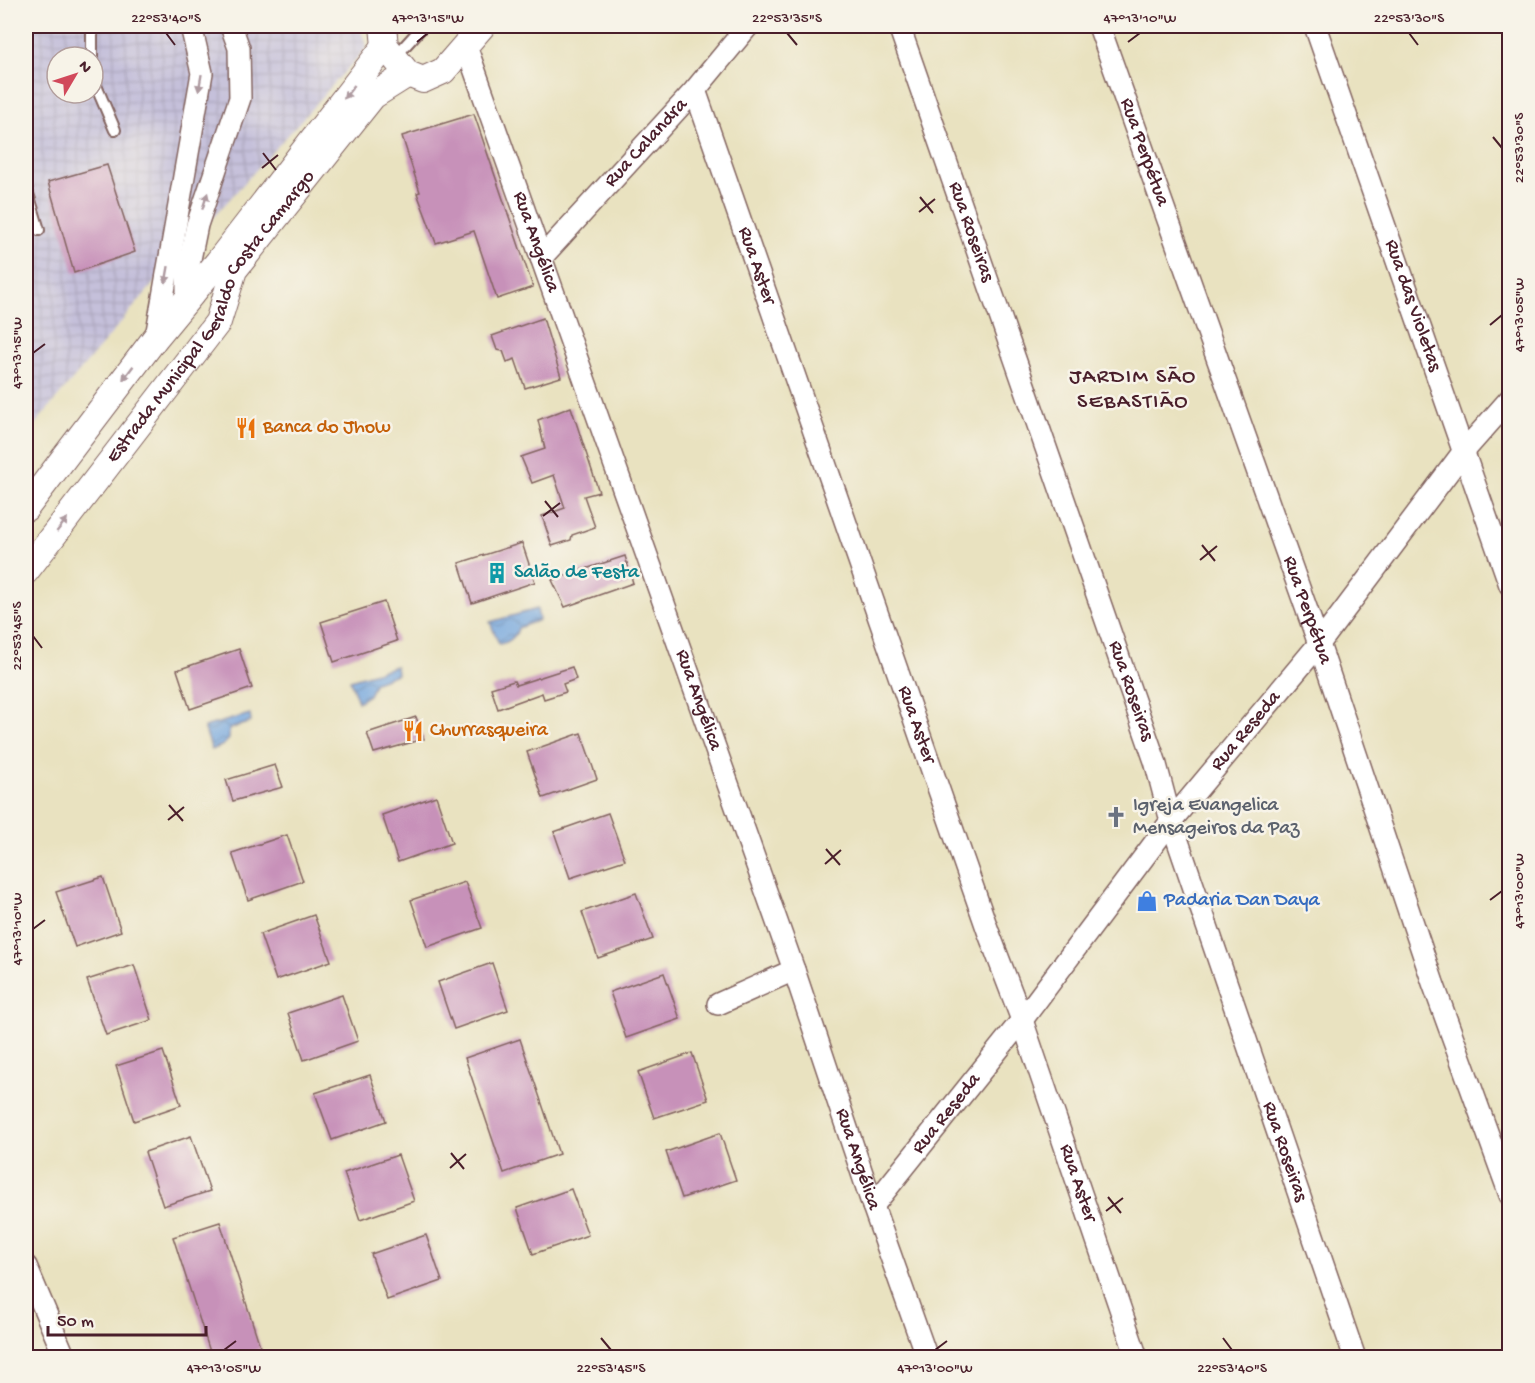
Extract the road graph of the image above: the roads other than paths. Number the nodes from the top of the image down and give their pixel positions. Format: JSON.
{"nodes":[{"id":1,"x":92,"y":26,"type":"edge"},
{"id":2,"x":191,"y":26,"type":"edge"},
{"id":3,"x":231,"y":26,"type":"edge"},
{"id":4,"x":423,"y":26,"type":"edge"},
{"id":5,"x":482,"y":26,"type":"edge"},
{"id":6,"x":748,"y":26,"type":"edge"},
{"id":7,"x":899,"y":26,"type":"edge"},
{"id":8,"x":1099,"y":26,"type":"edge"},
{"id":9,"x":1315,"y":26,"type":"edge"},
{"id":10,"x":92,"y":45,"type":"edge"},
{"id":11,"x":466,"y":46,"type":"junction"},
{"id":12,"x":392,"y":51,"type":"edge"},
{"id":13,"x":696,"y":90,"type":"junction"},
{"id":14,"x":104,"y":105,"type":"edge"},
{"id":15,"x":115,"y":130,"type":"dead end"},
{"id":16,"x":26,"y":187,"type":"edge"},
{"id":17,"x":39,"y":230,"type":"dead end"},
{"id":18,"x":542,"y":258,"type":"junction"},
{"id":19,"x":187,"y":299,"type":"junction"},
{"id":20,"x":218,"y":322,"type":"junction"},
{"id":21,"x":156,"y":336,"type":"junction"},
{"id":22,"x":1509,"y":399,"type":"edge"},
{"id":23,"x":1464,"y":451,"type":"junction"},
{"id":24,"x":26,"y":508,"type":"edge"},
{"id":25,"x":26,"y":571,"type":"edge"},
{"id":26,"x":1509,"y":585,"type":"edge"},
{"id":27,"x":1319,"y":644,"type":"junction"},
{"id":28,"x":1171,"y":821,"type":"junction"},
{"id":29,"x":794,"y":970,"type":"junction"},
{"id":30,"x":718,"y":1004,"type":"dead end"},
{"id":31,"x":1022,"y":1020,"type":"junction"},
{"id":32,"x":1509,"y":1195,"type":"edge"},
{"id":33,"x":873,"y":1206,"type":"junction"},
{"id":34,"x":26,"y":1266,"type":"edge"},
{"id":35,"x":65,"y":1358,"type":"edge"},
{"id":36,"x":927,"y":1358,"type":"edge"},
{"id":37,"x":1137,"y":1358,"type":"edge"},
{"id":38,"x":1355,"y":1358,"type":"edge"}],
"edges":[{"from":1,"to":10,"type":"lane"},
{"from":2,"to":21,"type":"street","one_way":true},
{"from":19,"to":3,"type":"street","one_way":true},
{"from":4,"to":12,"type":"lane"},
{"from":5,"to":11,"type":"street"},
{"from":6,"to":13,"type":"street","name":"Rua Calandra"},
{"from":7,"to":28,"type":"street","name":"Rua Roseiras"},
{"from":8,"to":27,"type":"street","name":"Rua Perpétua"},
{"from":9,"to":23,"type":"street","name":"Rua das Violetas"},
{"from":11,"to":12,"type":"street"},
{"from":11,"to":18,"type":"street","name":"Rua Angélica"},
{"from":12,"to":19,"type":"street","name":"Estrada Municipal Geraldo Costa Camargo","one_way":true},
{"from":12,"to":20,"type":"street","name":"Estrada Municipal Geraldo Costa Camargo"},
{"from":13,"to":18,"type":"street","name":"Rua Calandra"},
{"from":13,"to":31,"type":"street","name":"Rua Aster"},
{"from":14,"to":15,"type":"lane"},
{"from":16,"to":17,"type":"lane"},
{"from":18,"to":29,"type":"street","name":"Rua Angélica"},
{"from":19,"to":20,"type":"street"},
{"from":19,"to":21,"type":"street","name":"Estrada Municipal Geraldo Costa Camargo"},
{"from":25,"to":20,"type":"street","name":"Estrada Municipal Geraldo Costa Camargo","one_way":true},
{"from":21,"to":24,"type":"street","name":"Estrada Municipal Geraldo Costa Camargo","one_way":true},
{"from":22,"to":23,"type":"street","name":"Rua Reseda"},
{"from":23,"to":26,"type":"street","name":"Rua das Violetas"},
{"from":23,"to":27,"type":"street","name":"Rua Reseda"},
{"from":27,"to":28,"type":"street","name":"Rua Reseda"},
{"from":27,"to":32,"type":"street","name":"Rua Perpétua"},
{"from":28,"to":31,"type":"street","name":"Rua Reseda"},
{"from":28,"to":38,"type":"street","name":"Rua Roseiras"},
{"from":29,"to":30,"type":"street"},
{"from":29,"to":33,"type":"street","name":"Rua Angélica"},
{"from":31,"to":33,"type":"street","name":"Rua Reseda"},
{"from":31,"to":37,"type":"street","name":"Rua Aster"},
{"from":33,"to":36,"type":"street","name":"Rua Angélica"},
{"from":34,"to":35,"type":"street"}]}
